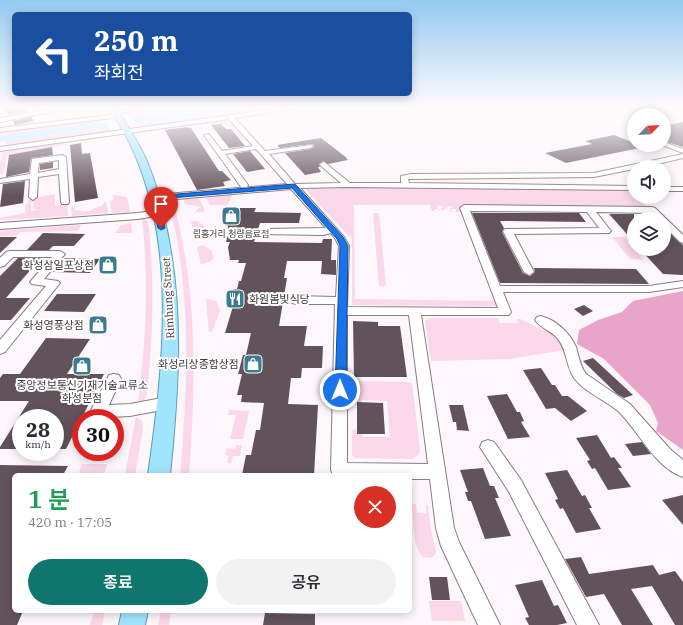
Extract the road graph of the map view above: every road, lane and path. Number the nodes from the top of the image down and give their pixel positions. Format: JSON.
{"nodes":[{"id":1,"x":47,"y":137,"type":"edge"},
{"id":2,"x":130,"y":137,"type":"edge"},
{"id":3,"x":209,"y":137,"type":"edge"},
{"id":4,"x":249,"y":137,"type":"edge"},
{"id":5,"x":310,"y":146,"type":"dead end"},
{"id":6,"x":671,"y":147,"type":"edge"},
{"id":7,"x":0,"y":149,"type":"edge"},
{"id":8,"x":261,"y":150,"type":"junction"},
{"id":9,"x":683,"y":151,"type":"edge"},
{"id":10,"x":221,"y":153,"type":"junction"},
{"id":11,"x":683,"y":156,"type":"edge"},
{"id":12,"x":665,"y":160,"type":"edge"},
{"id":13,"x":324,"y":164,"type":"dead end"},
{"id":14,"x":627,"y":168,"type":"edge"},
{"id":15,"x":63,"y":171,"type":"junction"},
{"id":16,"x":34,"y":175,"type":"junction"},
{"id":17,"x":0,"y":181,"type":"edge"},
{"id":18,"x":244,"y":185,"type":"dead end"},
{"id":19,"x":348,"y":185,"type":"junction"},
{"id":20,"x":294,"y":186,"type":"junction"},
{"id":21,"x":405,"y":186,"type":"junction"},
{"id":22,"x":627,"y":188,"type":"edge"},
{"id":23,"x":671,"y":189,"type":"edge"},
{"id":24,"x":683,"y":189,"type":"edge"},
{"id":25,"x":33,"y":197,"type":"dead end"},
{"id":26,"x":154,"y":198,"type":"junction"},
{"id":27,"x":65,"y":202,"type":"dead end"},
{"id":28,"x":589,"y":209,"type":"junction"},
{"id":29,"x":654,"y":212,"type":"edge"},
{"id":30,"x":158,"y":213,"type":"junction"},
{"id":31,"x":0,"y":226,"type":"edge"},
{"id":32,"x":671,"y":228,"type":"edge"},
{"id":33,"x":333,"y":230,"type":"junction"},
{"id":34,"x":263,"y":232,"type":"dead end"},
{"id":35,"x":683,"y":240,"type":"edge"},
{"id":36,"x":0,"y":264,"type":"edge"},
{"id":37,"x":529,"y":272,"type":"dead end"},
{"id":38,"x":683,"y":284,"type":"edge"},
{"id":39,"x":496,"y":289,"type":"junction"},
{"id":40,"x":296,"y":300,"type":"dead end"},
{"id":41,"x":341,"y":306,"type":"junction"},
{"id":42,"x":415,"y":312,"type":"junction"},
{"id":43,"x":541,"y":320,"type":"dead end"},
{"id":44,"x":0,"y":349,"type":"edge"},
{"id":45,"x":114,"y":379,"type":"dead end"},
{"id":46,"x":167,"y":403,"type":"junction"},
{"id":47,"x":99,"y":409,"type":"edge"},
{"id":48,"x":124,"y":411,"type":"edge"},
{"id":49,"x":488,"y":447,"type":"dead end"},
{"id":50,"x":683,"y":470,"type":"edge"},
{"id":51,"x":437,"y":472,"type":"junction"},
{"id":52,"x":159,"y":473,"type":"edge"},
{"id":53,"x":135,"y":613,"type":"edge"},
{"id":54,"x":132,"y":625,"type":"edge"},
{"id":55,"x":489,"y":625,"type":"edge"},
{"id":56,"x":588,"y":625,"type":"edge"}],
"edges":[{"from":1,"to":7,"type":"street"},
{"from":2,"to":26,"type":"main road","name":"Rimhung Street"},
{"from":3,"to":10,"type":"street"},
{"from":4,"to":8,"type":"street"},
{"from":5,"to":8,"type":"street"},
{"from":6,"to":9,"type":"street"},
{"from":8,"to":10,"type":"street"},
{"from":8,"to":20,"type":"street"},
{"from":10,"to":18,"type":"street"},
{"from":11,"to":12,"type":"street"},
{"from":13,"to":19,"type":"street"},
{"from":14,"to":21,"type":"street"},
{"from":15,"to":16,"type":"street"},
{"from":15,"to":16,"type":"street"},
{"from":15,"to":27,"type":"street"},
{"from":16,"to":17,"type":"street"},
{"from":16,"to":25,"type":"street"},
{"from":19,"to":20,"type":"street"},
{"from":19,"to":21,"type":"street"},
{"from":20,"to":26,"type":"street"},
{"from":20,"to":33,"type":"street"},
{"from":21,"to":22,"type":"street"},
{"from":23,"to":24,"type":"street"},
{"from":26,"to":30,"type":"main road","name":"Rimhung Street"},
{"from":28,"to":29,"type":"street"},
{"from":28,"to":37,"type":"street"},
{"from":28,"to":39,"type":"street"},
{"from":30,"to":31,"type":"street"},
{"from":30,"to":46,"type":"main road","name":"Rimhung Street"},
{"from":32,"to":35,"type":"street"},
{"from":33,"to":34,"type":"street"},
{"from":33,"to":41,"type":"street"},
{"from":36,"to":44,"type":"street"},
{"from":38,"to":39,"type":"street"},
{"from":39,"to":42,"type":"street"},
{"from":40,"to":41,"type":"street"},
{"from":41,"to":42,"type":"street"},
{"from":41,"to":51,"type":"street"},
{"from":42,"to":51,"type":"street"},
{"from":43,"to":50,"type":"street"},
{"from":45,"to":47,"type":"street"},
{"from":46,"to":48,"type":"street"},
{"from":46,"to":52,"type":"main road","name":"Rimhung Street"},
{"from":49,"to":56,"type":"street"},
{"from":51,"to":55,"type":"street"},
{"from":53,"to":54,"type":"main road"}]}
